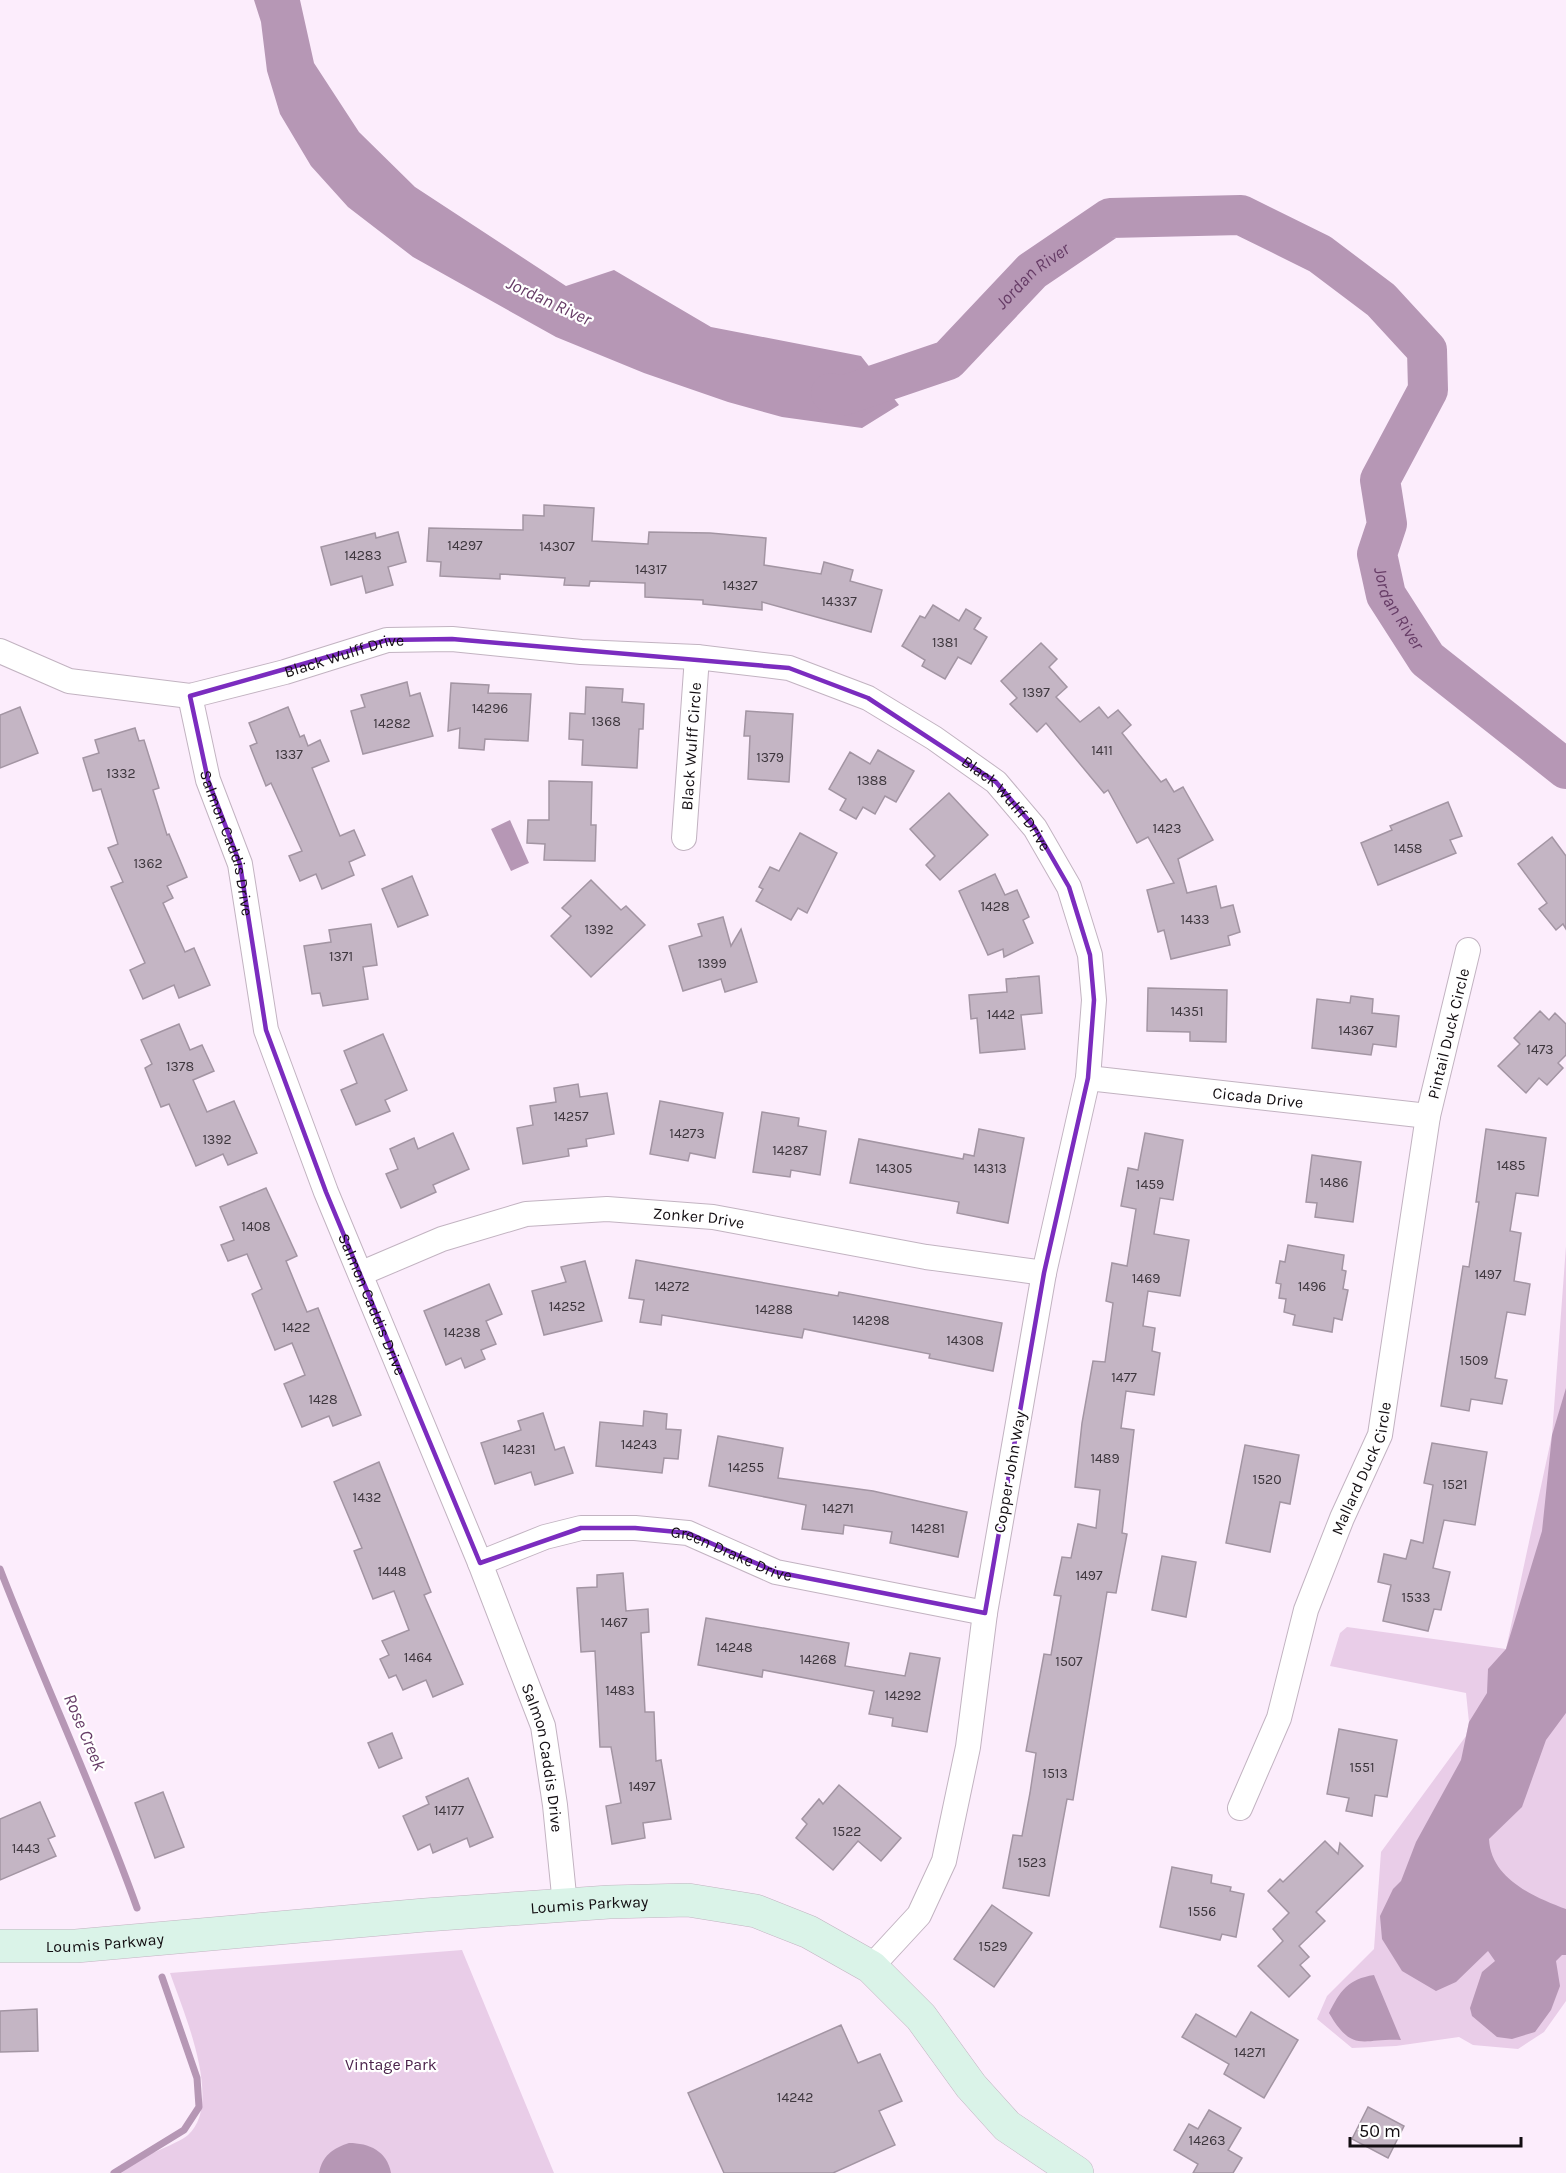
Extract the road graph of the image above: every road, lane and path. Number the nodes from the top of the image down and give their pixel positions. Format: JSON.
{"nodes":[{"id":1,"x":0,"y":651,"type":"edge"},
{"id":2,"x":697,"y":657,"type":"junction"},
{"id":3,"x":190,"y":696,"type":"junction"},
{"id":4,"x":684,"y":838,"type":"dead end"},
{"id":5,"x":1468,"y":951,"type":"dead end"},
{"id":6,"x":1090,"y":955,"type":"joint"},
{"id":7,"x":1088,"y":1078,"type":"junction"},
{"id":8,"x":1428,"y":1116,"type":"junction"},
{"id":9,"x":362,"y":1273,"type":"junction"},
{"id":10,"x":1044,"y":1274,"type":"junction"},
{"id":11,"x":480,"y":1563,"type":"junction"},
{"id":12,"x":985,"y":1613,"type":"junction"},
{"id":13,"x":1240,"y":1808,"type":"dead end"},
{"id":14,"x":565,"y":1905,"type":"junction"},
{"id":15,"x":0,"y":1946,"type":"edge"},
{"id":16,"x":871,"y":1967,"type":"junction"},
{"id":17,"x":1077,"y":2173,"type":"edge"}],
"edges":[{"from":1,"to":3,"type":"street","name":"Black Wulff Drive"},
{"from":2,"to":3,"type":"street","name":"Black Wulff Drive"},
{"from":2,"to":4,"type":"street","name":"Black Wulff Circle"},
{"from":2,"to":6,"type":"street","name":"Black Wulff Drive"},
{"from":3,"to":9,"type":"street","name":"Salmon Caddis Drive"},
{"from":5,"to":8,"type":"street","name":"Pintail Duck Circle"},
{"from":6,"to":7,"type":"street","name":"Copper John Way"},
{"from":7,"to":8,"type":"street","name":"Cicada Drive"},
{"from":7,"to":10,"type":"street","name":"Copper John Way"},
{"from":8,"to":13,"type":"street","name":"Mallard Duck Circle"},
{"from":9,"to":10,"type":"street","name":"Zonker Drive"},
{"from":9,"to":11,"type":"street","name":"Salmon Caddis Drive"},
{"from":10,"to":12,"type":"street","name":"Copper John Way"},
{"from":11,"to":12,"type":"street","name":"Green Drake Drive"},
{"from":11,"to":14,"type":"street","name":"Salmon Caddis Drive"},
{"from":12,"to":16,"type":"street","name":"Copper John Way"},
{"from":14,"to":15,"type":"street","name":"Loumis Parkway"},
{"from":14,"to":16,"type":"street","name":"Loumis Parkway"},
{"from":16,"to":17,"type":"street","name":"Loumis Parkway"}]}
